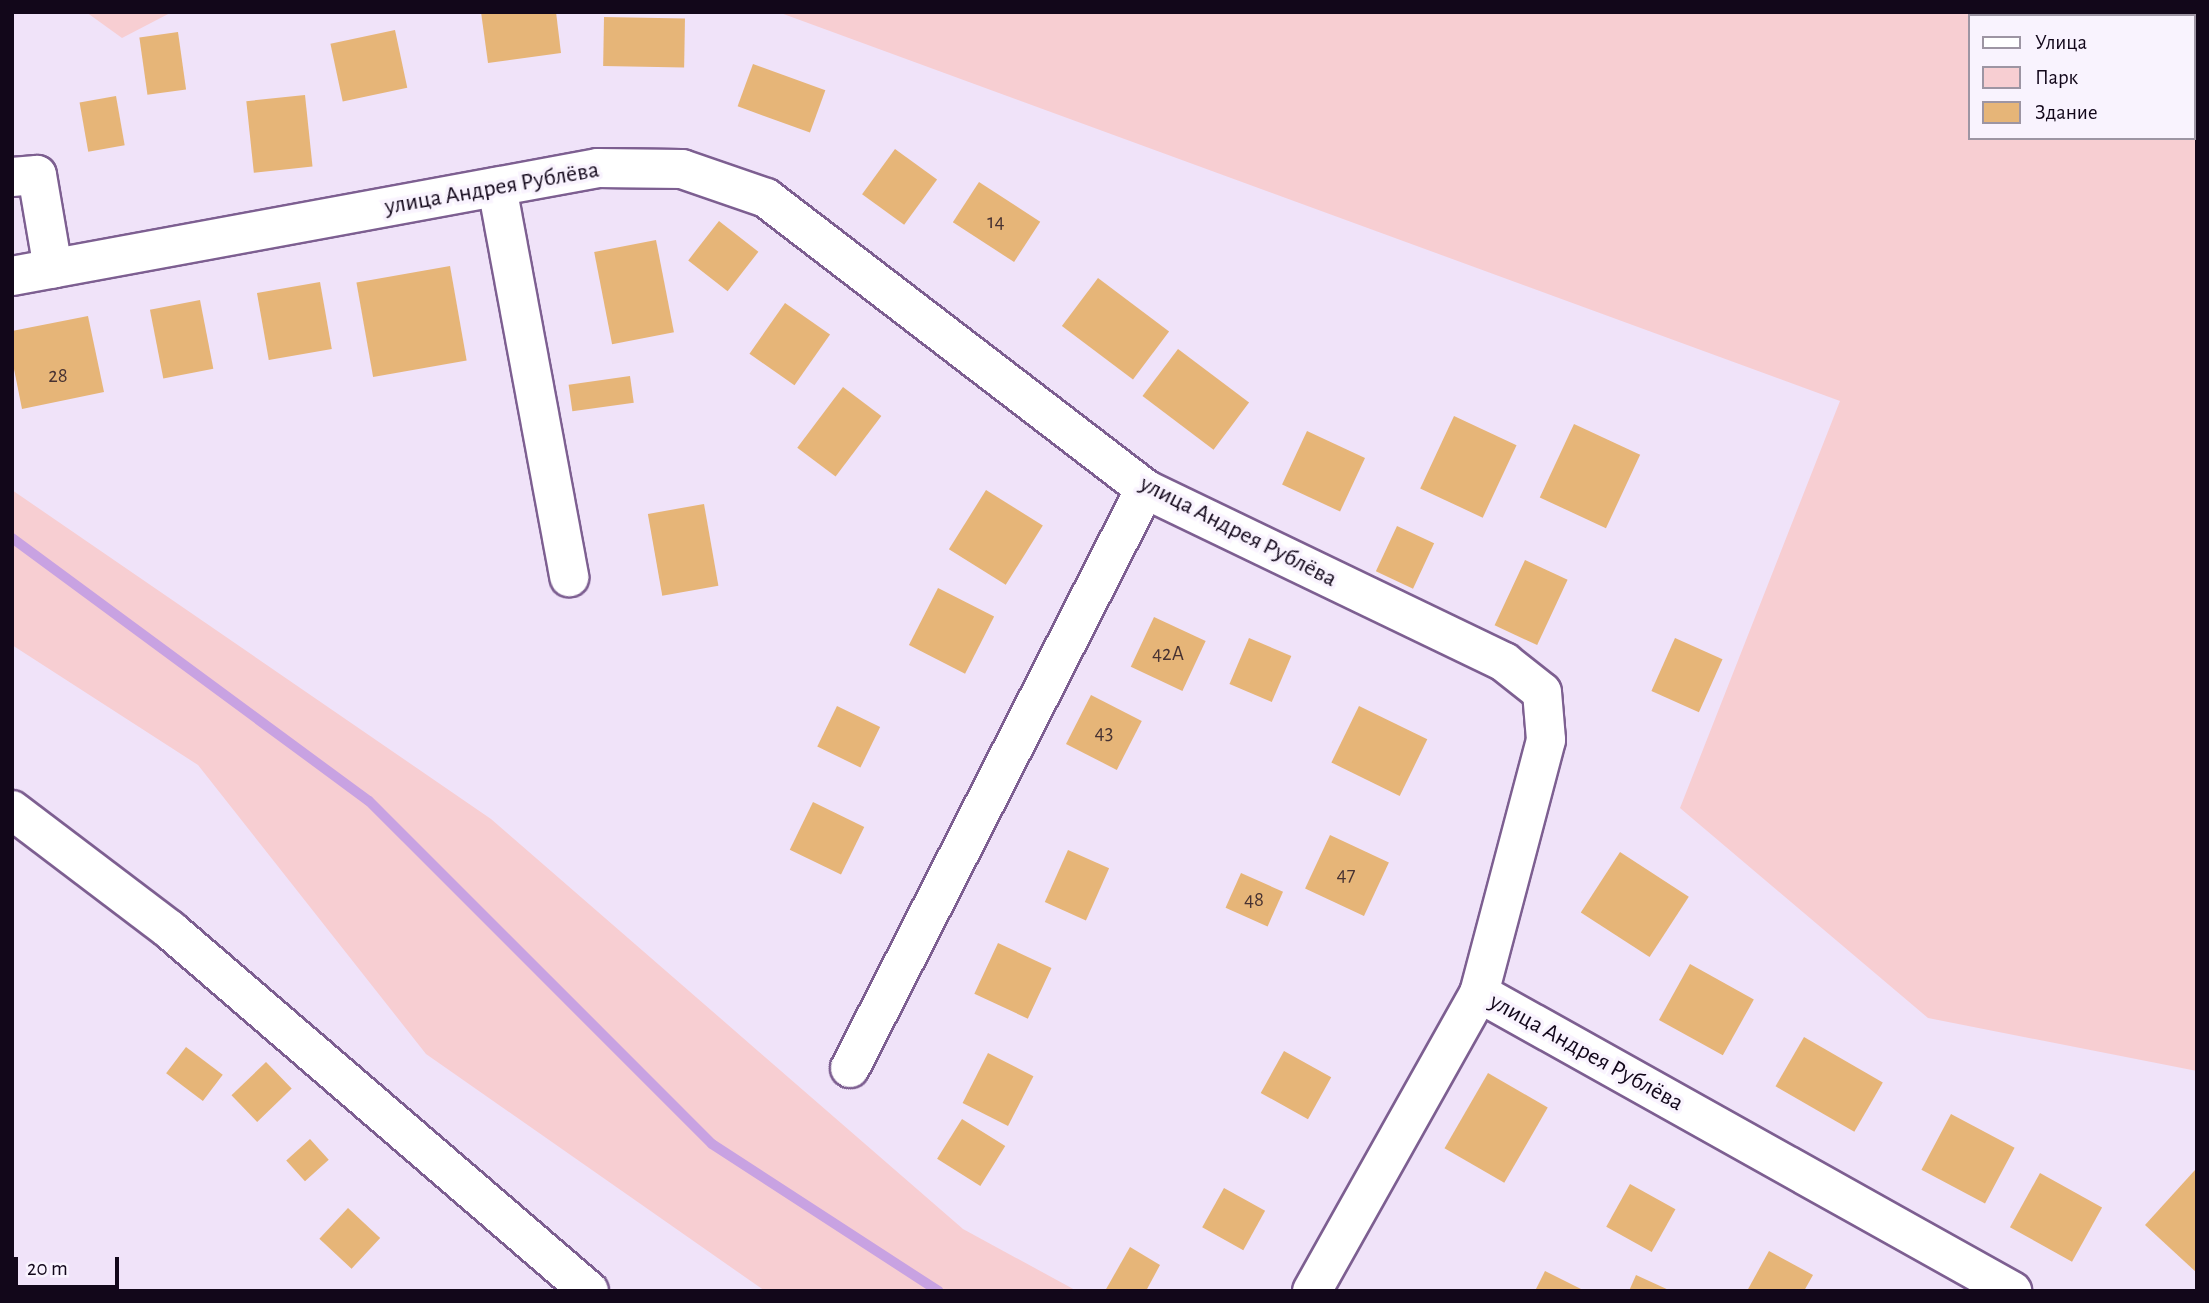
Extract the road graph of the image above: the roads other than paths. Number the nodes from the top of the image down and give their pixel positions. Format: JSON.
{"nodes":[{"id":1,"x":12,"y":177,"type":"edge"},
{"id":2,"x":497,"y":187,"type":"junction"},
{"id":3,"x":53,"y":269,"type":"junction"},
{"id":4,"x":12,"y":276,"type":"edge"},
{"id":5,"x":1145,"y":489,"type":"junction"},
{"id":6,"x":569,"y":577,"type":"dead end"},
{"id":7,"x":12,"y":810,"type":"edge"},
{"id":8,"x":1479,"y":993,"type":"junction"},
{"id":9,"x":850,"y":1068,"type":"dead end"},
{"id":10,"x":589,"y":1291,"type":"edge"},
{"id":11,"x":1311,"y":1291,"type":"edge"},
{"id":12,"x":2012,"y":1291,"type":"edge"}],
"edges":[{"from":1,"to":3,"type":"street"},
{"from":2,"to":3,"type":"street","name":"улица Андрея Рублёва"},
{"from":2,"to":5,"type":"street","name":"улица Андрея Рублёва"},
{"from":2,"to":6,"type":"street"},
{"from":3,"to":4,"type":"street","name":"улица Андрея Рублёва"},
{"from":5,"to":8,"type":"street","name":"улица Андрея Рублёва"},
{"from":5,"to":9,"type":"street"},
{"from":7,"to":10,"type":"street"},
{"from":8,"to":11,"type":"street"},
{"from":8,"to":12,"type":"street","name":"улица Андрея Рублёва"}]}
